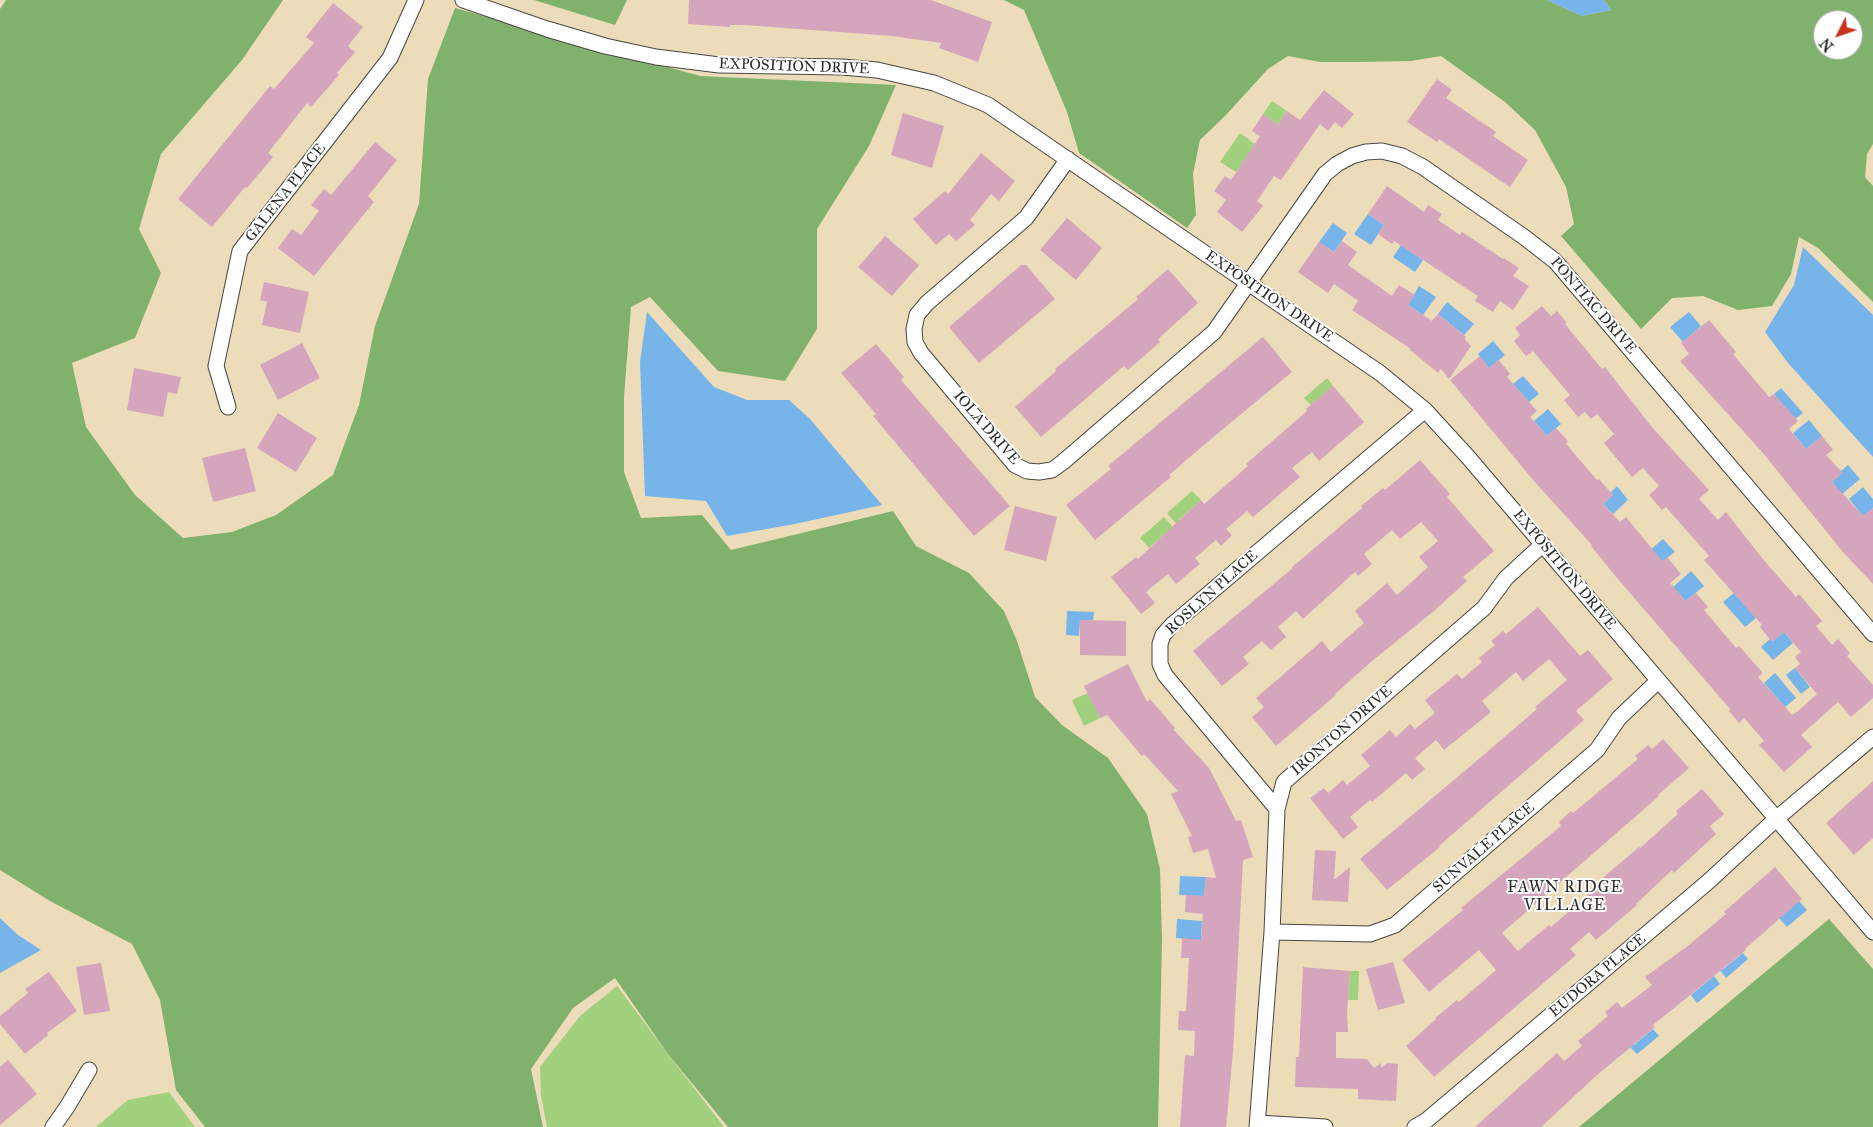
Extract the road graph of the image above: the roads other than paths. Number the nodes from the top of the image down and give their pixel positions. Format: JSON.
{"nodes":[{"id":1,"x":416,"y":0,"type":"edge"},
{"id":2,"x":463,"y":0,"type":"edge"},
{"id":3,"x":1068,"y":159,"type":"junction"},
{"id":4,"x":1249,"y":283,"type":"junction"},
{"id":5,"x":228,"y":408,"type":"dead end"},
{"id":6,"x":1426,"y":410,"type":"junction"},
{"id":7,"x":1542,"y":545,"type":"junction"},
{"id":8,"x":1873,"y":634,"type":"edge"},
{"id":9,"x":1658,"y":681,"type":"junction"},
{"id":10,"x":1873,"y":737,"type":"edge"},
{"id":11,"x":1277,"y":809,"type":"junction"},
{"id":12,"x":1776,"y":819,"type":"junction"},
{"id":13,"x":1272,"y":932,"type":"junction"},
{"id":14,"x":1873,"y":932,"type":"edge"},
{"id":15,"x":89,"y":1070,"type":"dead end"},
{"id":16,"x":1258,"y":1125,"type":"edge"},
{"id":17,"x":53,"y":1127,"type":"edge"},
{"id":18,"x":1325,"y":1127,"type":"edge"},
{"id":19,"x":1415,"y":1127,"type":"edge"}],
"edges":[{"from":1,"to":5,"type":"street","name":"GALENA PLACE"},
{"from":2,"to":3,"type":"street","name":"EXPOSITION DRIVE"},
{"from":3,"to":4,"type":"street","name":"EXPOSITION DRIVE"},
{"from":3,"to":4,"type":"street","name":"IOLA DRIVE"},
{"from":4,"to":6,"type":"street","name":"EXPOSITION DRIVE"},
{"from":4,"to":8,"type":"street","name":"PONTIAC DRIVE"},
{"from":6,"to":7,"type":"street","name":"EXPOSITION DRIVE"},
{"from":6,"to":11,"type":"street","name":"ROSLYN PLACE"},
{"from":7,"to":9,"type":"street","name":"EXPOSITION DRIVE"},
{"from":7,"to":11,"type":"street","name":"IRONTON DRIVE"},
{"from":9,"to":12,"type":"street","name":"EXPOSITION DRIVE"},
{"from":9,"to":13,"type":"street","name":"SUNVALE PLACE"},
{"from":10,"to":12,"type":"street"},
{"from":11,"to":13,"type":"street","name":"IRONTON DRIVE"},
{"from":12,"to":14,"type":"street","name":"EXPOSITION DRIVE"},
{"from":12,"to":19,"type":"street","name":"EUDORA PLACE"},
{"from":13,"to":16,"type":"street","name":"IRONTON DRIVE"},
{"from":15,"to":17,"type":"street"},
{"from":16,"to":18,"type":"street"}]}
